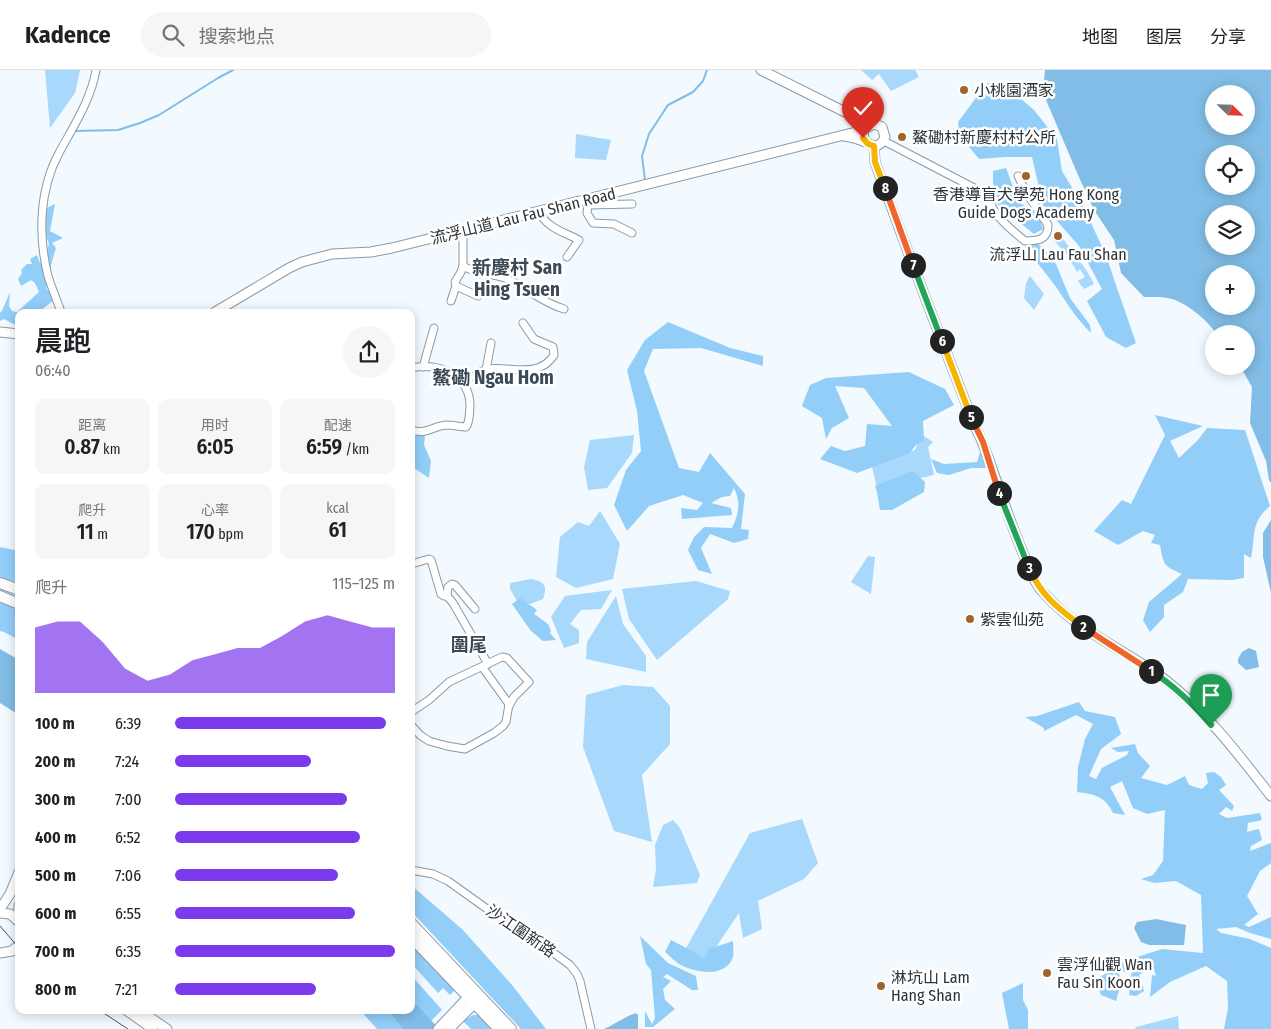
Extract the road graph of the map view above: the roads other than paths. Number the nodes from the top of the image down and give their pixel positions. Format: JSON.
{"nodes":[{"id":1,"x":96,"y":70,"type":"edge"},
{"id":2,"x":767,"y":72,"type":"edge"},
{"id":3,"x":866,"y":128,"type":"junction"},
{"id":4,"x":839,"y":136,"type":"junction"},
{"id":5,"x":884,"y":141,"type":"junction"},
{"id":6,"x":865,"y":142,"type":"junction"},
{"id":7,"x":874,"y":146,"type":"junction"},
{"id":8,"x":1018,"y":176,"type":"dead end"},
{"id":9,"x":588,"y":202,"type":"junction"},
{"id":10,"x":632,"y":204,"type":"dead end"},
{"id":11,"x":539,"y":211,"type":"junction"},
{"id":12,"x":463,"y":231,"type":"junction"},
{"id":13,"x":632,"y":233,"type":"dead end"},
{"id":14,"x":567,"y":257,"type":"dead end"},
{"id":15,"x":463,"y":266,"type":"junction"},
{"id":16,"x":456,"y":286,"type":"junction"},
{"id":17,"x":478,"y":296,"type":"dead end"},
{"id":18,"x":451,"y":301,"type":"dead end"},
{"id":19,"x":60,"y":309,"type":"edge"},
{"id":20,"x":220,"y":309,"type":"edge"},
{"id":21,"x":564,"y":309,"type":"dead end"},
{"id":22,"x":523,"y":323,"type":"dead end"},
{"id":23,"x":434,"y":328,"type":"dead end"},
{"id":24,"x":0,"y":332,"type":"edge"},
{"id":25,"x":15,"y":334,"type":"edge"},
{"id":26,"x":491,"y":343,"type":"dead end"},
{"id":27,"x":422,"y":367,"type":"junction"},
{"id":28,"x":415,"y":368,"type":"edge"},
{"id":29,"x":486,"y":370,"type":"junction"},
{"id":30,"x":458,"y":377,"type":"junction"},
{"id":31,"x":415,"y":431,"type":"edge"},
{"id":32,"x":415,"y":563,"type":"edge"},
{"id":33,"x":0,"y":583,"type":"edge"},
{"id":34,"x":15,"y":589,"type":"edge"},
{"id":35,"x":0,"y":596,"type":"edge"},
{"id":36,"x":447,"y":596,"type":"junction"},
{"id":37,"x":15,"y":602,"type":"edge"},
{"id":38,"x":475,"y":609,"type":"dead end"},
{"id":39,"x":486,"y":666,"type":"junction"},
{"id":40,"x":509,"y":706,"type":"junction"},
{"id":41,"x":415,"y":709,"type":"edge"},
{"id":42,"x":415,"y":729,"type":"edge"},
{"id":43,"x":1271,"y":796,"type":"edge"},
{"id":44,"x":415,"y":871,"type":"edge"},
{"id":45,"x":15,"y":874,"type":"edge"},
{"id":46,"x":15,"y":882,"type":"edge"},
{"id":47,"x":0,"y":901,"type":"edge"},
{"id":48,"x":0,"y":909,"type":"edge"},
{"id":49,"x":0,"y":913,"type":"edge"},
{"id":50,"x":15,"y":918,"type":"edge"},
{"id":51,"x":415,"y":928,"type":"edge"},
{"id":52,"x":415,"y":941,"type":"edge"},
{"id":53,"x":15,"y":949,"type":"edge"},
{"id":54,"x":0,"y":954,"type":"edge"},
{"id":55,"x":474,"y":997,"type":"junction"},
{"id":56,"x":132,"y":1014,"type":"edge"},
{"id":57,"x":145,"y":1014,"type":"edge"},
{"id":58,"x":458,"y":1014,"type":"junction"},
{"id":59,"x":153,"y":1029,"type":"edge"},
{"id":60,"x":167,"y":1029,"type":"edge"},
{"id":61,"x":438,"y":1029,"type":"edge"},
{"id":62,"x":450,"y":1029,"type":"edge"},
{"id":63,"x":499,"y":1029,"type":"edge"},
{"id":64,"x":511,"y":1029,"type":"edge"},
{"id":65,"x":591,"y":1029,"type":"edge"}],
"edges":[{"from":1,"to":19,"type":"street"},
{"from":2,"to":3,"type":"street"},
{"from":3,"to":4,"type":"street","name":"流浮山道 Lau Fau Shan Road"},
{"from":3,"to":5,"type":"street"},
{"from":3,"to":6,"type":"street"},
{"from":4,"to":6,"type":"street","name":"流浮山道 Lau Fau Shan Road"},
{"from":4,"to":9,"type":"street","name":"流浮山道 Lau Fau Shan Road"},
{"from":5,"to":7,"type":"street"},
{"from":5,"to":8,"type":"street"},
{"from":6,"to":7,"type":"street"},
{"from":7,"to":43,"type":"street"},
{"from":9,"to":10,"type":"street"},
{"from":9,"to":11,"type":"street","name":"流浮山道 Lau Fau Shan Road"},
{"from":9,"to":13,"type":"street"},
{"from":11,"to":12,"type":"street","name":"流浮山道 Lau Fau Shan Road"},
{"from":11,"to":14,"type":"street"},
{"from":12,"to":15,"type":"street"},
{"from":12,"to":20,"type":"street","name":"流浮山道 Lau Fau Shan Road"},
{"from":15,"to":16,"type":"street"},
{"from":15,"to":21,"type":"street"},
{"from":16,"to":17,"type":"street"},
{"from":16,"to":18,"type":"street"},
{"from":22,"to":29,"type":"street"},
{"from":23,"to":27,"type":"street"},
{"from":24,"to":25,"type":"street"},
{"from":26,"to":29,"type":"street"},
{"from":27,"to":28,"type":"street"},
{"from":27,"to":30,"type":"street"},
{"from":29,"to":30,"type":"street"},
{"from":30,"to":31,"type":"street"},
{"from":32,"to":36,"type":"street"},
{"from":33,"to":34,"type":"main road"},
{"from":35,"to":37,"type":"main road"},
{"from":36,"to":38,"type":"street"},
{"from":36,"to":39,"type":"street"},
{"from":39,"to":40,"type":"street"},
{"from":39,"to":40,"type":"street"},
{"from":39,"to":41,"type":"street"},
{"from":40,"to":42,"type":"street"},
{"from":44,"to":65,"type":"street","name":"沙江圍新路"},
{"from":45,"to":47,"type":"street"},
{"from":46,"to":48,"type":"street"},
{"from":49,"to":50,"type":"street"},
{"from":51,"to":55,"type":"main road"},
{"from":52,"to":55,"type":"main road"},
{"from":53,"to":54,"type":"street"},
{"from":55,"to":58,"type":"street"},
{"from":55,"to":63,"type":"main road"},
{"from":55,"to":64,"type":"main road"},
{"from":56,"to":59,"type":"street"},
{"from":57,"to":60,"type":"street"},
{"from":58,"to":61,"type":"street"},
{"from":58,"to":62,"type":"street"}]}
